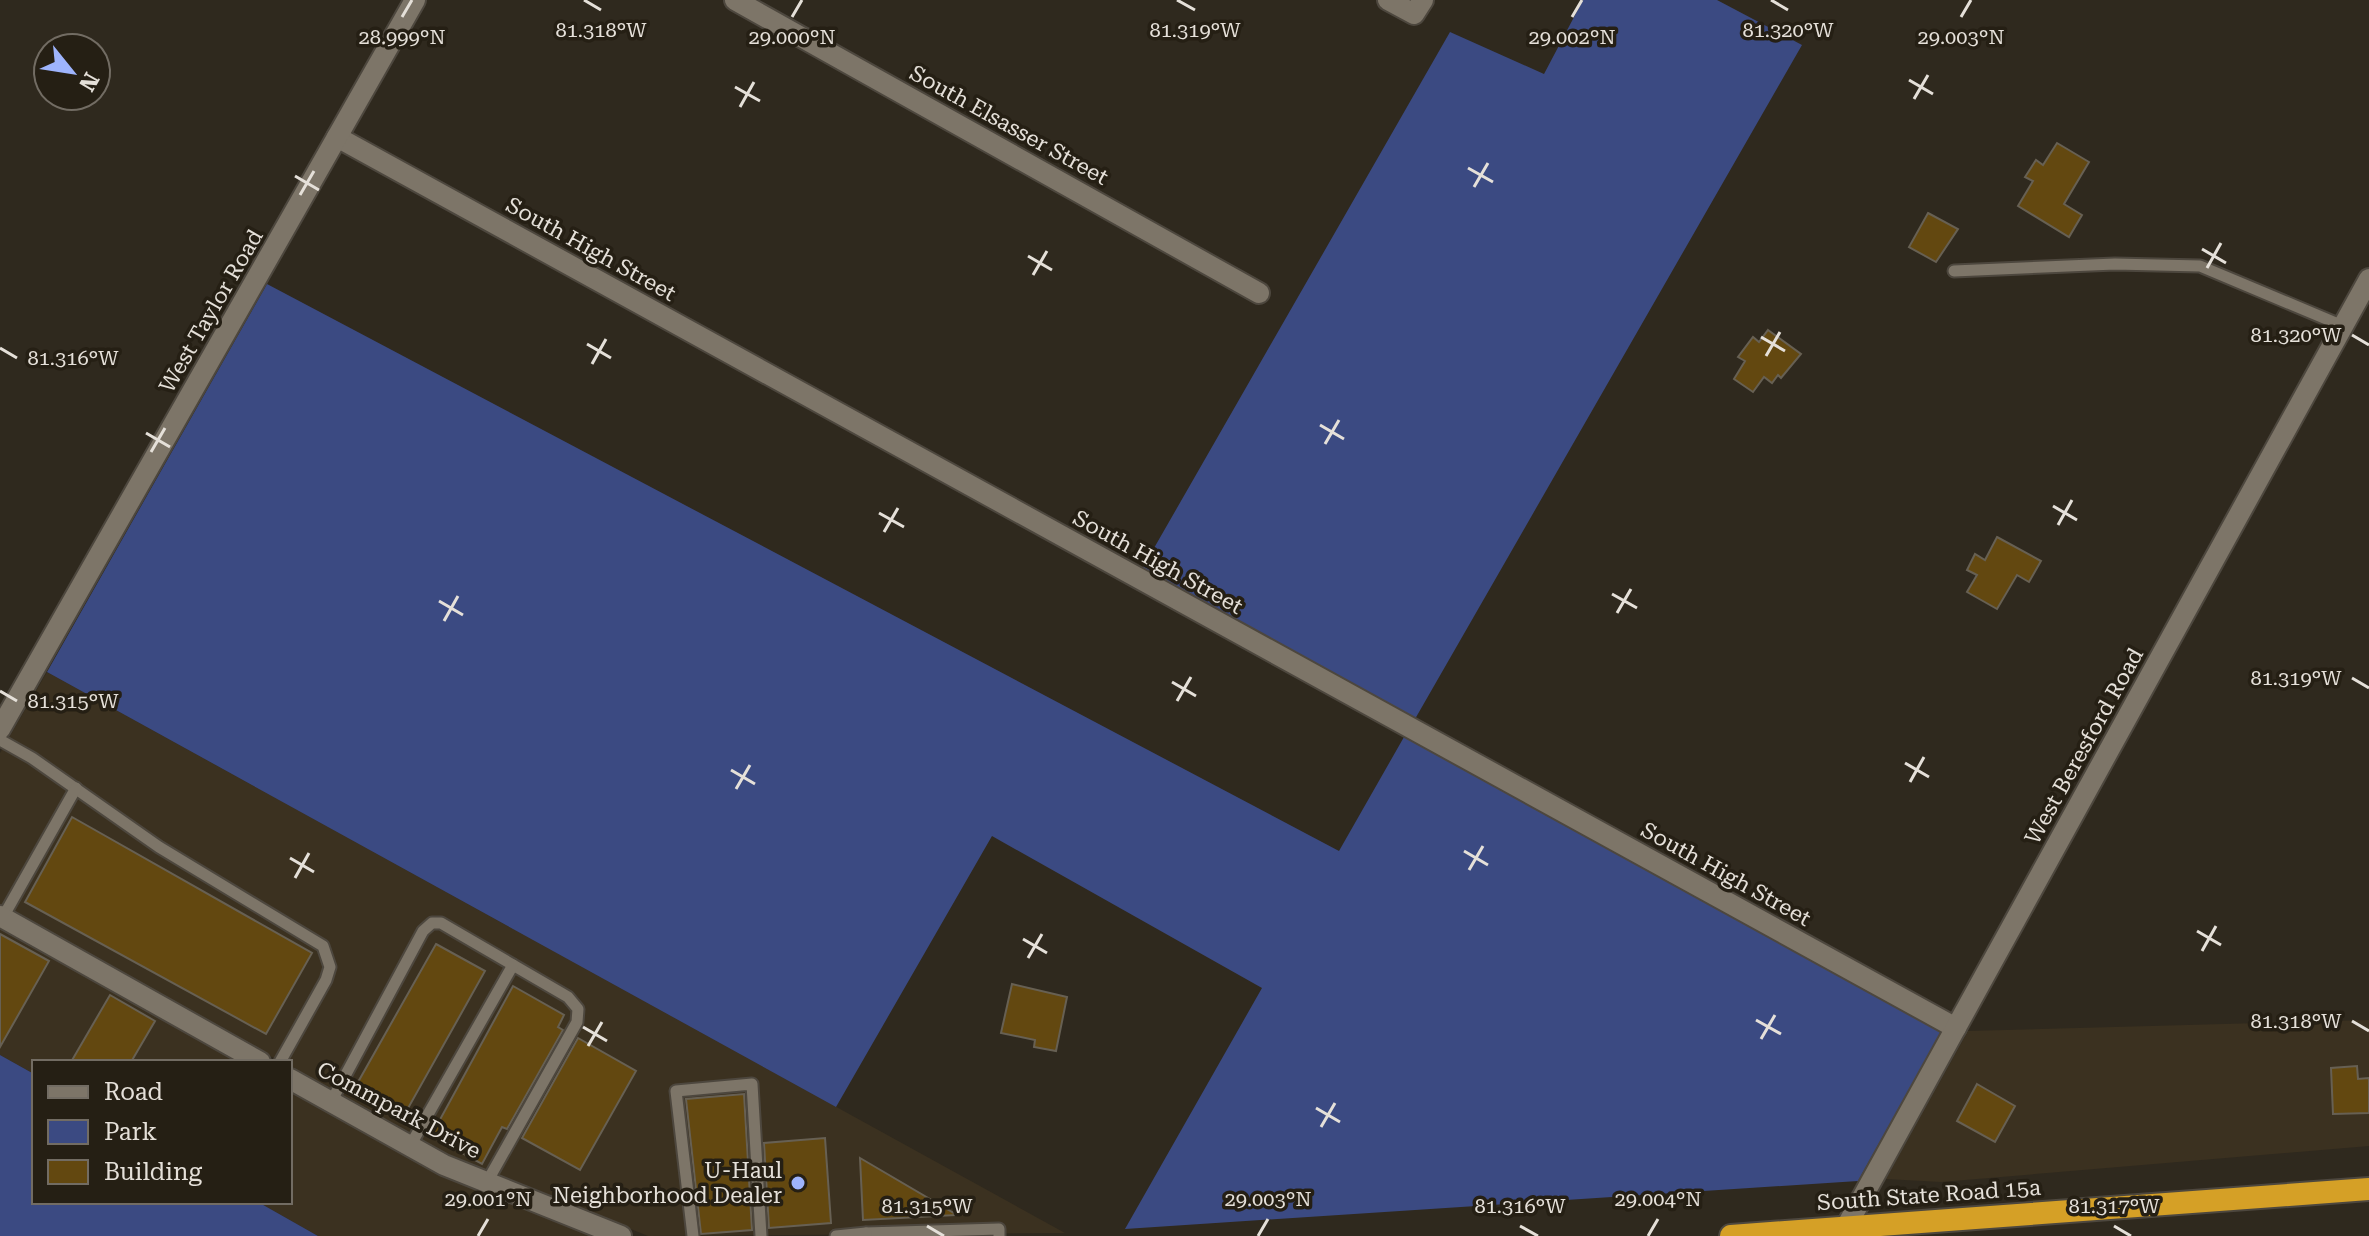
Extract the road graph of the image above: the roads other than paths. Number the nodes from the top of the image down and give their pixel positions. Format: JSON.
{"nodes":[{"id":1,"x":415,"y":0,"type":"edge"},
{"id":2,"x":735,"y":0,"type":"edge"},
{"id":3,"x":1388,"y":0,"type":"edge"},
{"id":4,"x":1418,"y":7,"type":"edge"},
{"id":5,"x":337,"y":137,"type":"junction"},
{"id":6,"x":1954,"y":271,"type":"dead end"},
{"id":7,"x":2369,"y":279,"type":"edge"},
{"id":8,"x":1259,"y":293,"type":"dead end"},
{"id":9,"x":2343,"y":326,"type":"junction"},
{"id":10,"x":0,"y":729,"type":"edge"},
{"id":11,"x":0,"y":740,"type":"edge"},
{"id":12,"x":76,"y":788,"type":"junction"},
{"id":13,"x":2,"y":917,"type":"edge"},
{"id":14,"x":513,"y":965,"type":"junction"},
{"id":15,"x":1956,"y":1028,"type":"junction"},
{"id":16,"x":256,"y":1060,"type":"edge"},
{"id":17,"x":281,"y":1060,"type":"edge"},
{"id":18,"x":292,"y":1080,"type":"edge"},
{"id":19,"x":331,"y":1102,"type":"junction"},
{"id":20,"x":410,"y":1146,"type":"junction"},
{"id":21,"x":487,"y":1182,"type":"junction"},
{"id":22,"x":2369,"y":1189,"type":"edge"},
{"id":23,"x":1844,"y":1232,"type":"edge"},
{"id":24,"x":866,"y":1234,"type":"edge"},
{"id":25,"x":621,"y":1236,"type":"edge"},
{"id":26,"x":693,"y":1236,"type":"edge"},
{"id":27,"x":761,"y":1236,"type":"edge"},
{"id":28,"x":836,"y":1236,"type":"edge"},
{"id":29,"x":999,"y":1236,"type":"edge"},
{"id":30,"x":1731,"y":1236,"type":"edge"}],
"edges":[{"from":1,"to":5,"type":"street","name":"West Taylor Road"},
{"from":2,"to":8,"type":"street","name":"South Elsasser Street"},
{"from":3,"to":4,"type":"street"},
{"from":5,"to":10,"type":"street","name":"West Taylor Road"},
{"from":5,"to":15,"type":"street","name":"South High Street"},
{"from":6,"to":9,"type":"lane"},
{"from":7,"to":9,"type":"street","name":"West Beresford Road"},
{"from":9,"to":15,"type":"street","name":"West Beresford Road"},
{"from":11,"to":12,"type":"lane"},
{"from":12,"to":13,"type":"lane"},
{"from":12,"to":17,"type":"lane"},
{"from":13,"to":16,"type":"street"},
{"from":14,"to":19,"type":"lane"},
{"from":14,"to":20,"type":"lane"},
{"from":14,"to":21,"type":"lane"},
{"from":15,"to":23,"type":"street","name":"West Beresford Road"},
{"from":18,"to":19,"type":"street","name":"Commpark Drive"},
{"from":19,"to":20,"type":"street","name":"Commpark Drive"},
{"from":20,"to":21,"type":"street","name":"Commpark Drive"},
{"from":21,"to":25,"type":"street","name":"Commpark Drive"},
{"from":22,"to":23,"type":"highway","name":"South State Road 15a"},
{"from":23,"to":30,"type":"highway","name":"South State Road 15a"},
{"from":24,"to":28,"type":"lane"},
{"from":24,"to":29,"type":"lane"},
{"from":26,"to":27,"type":"lane"}]}
